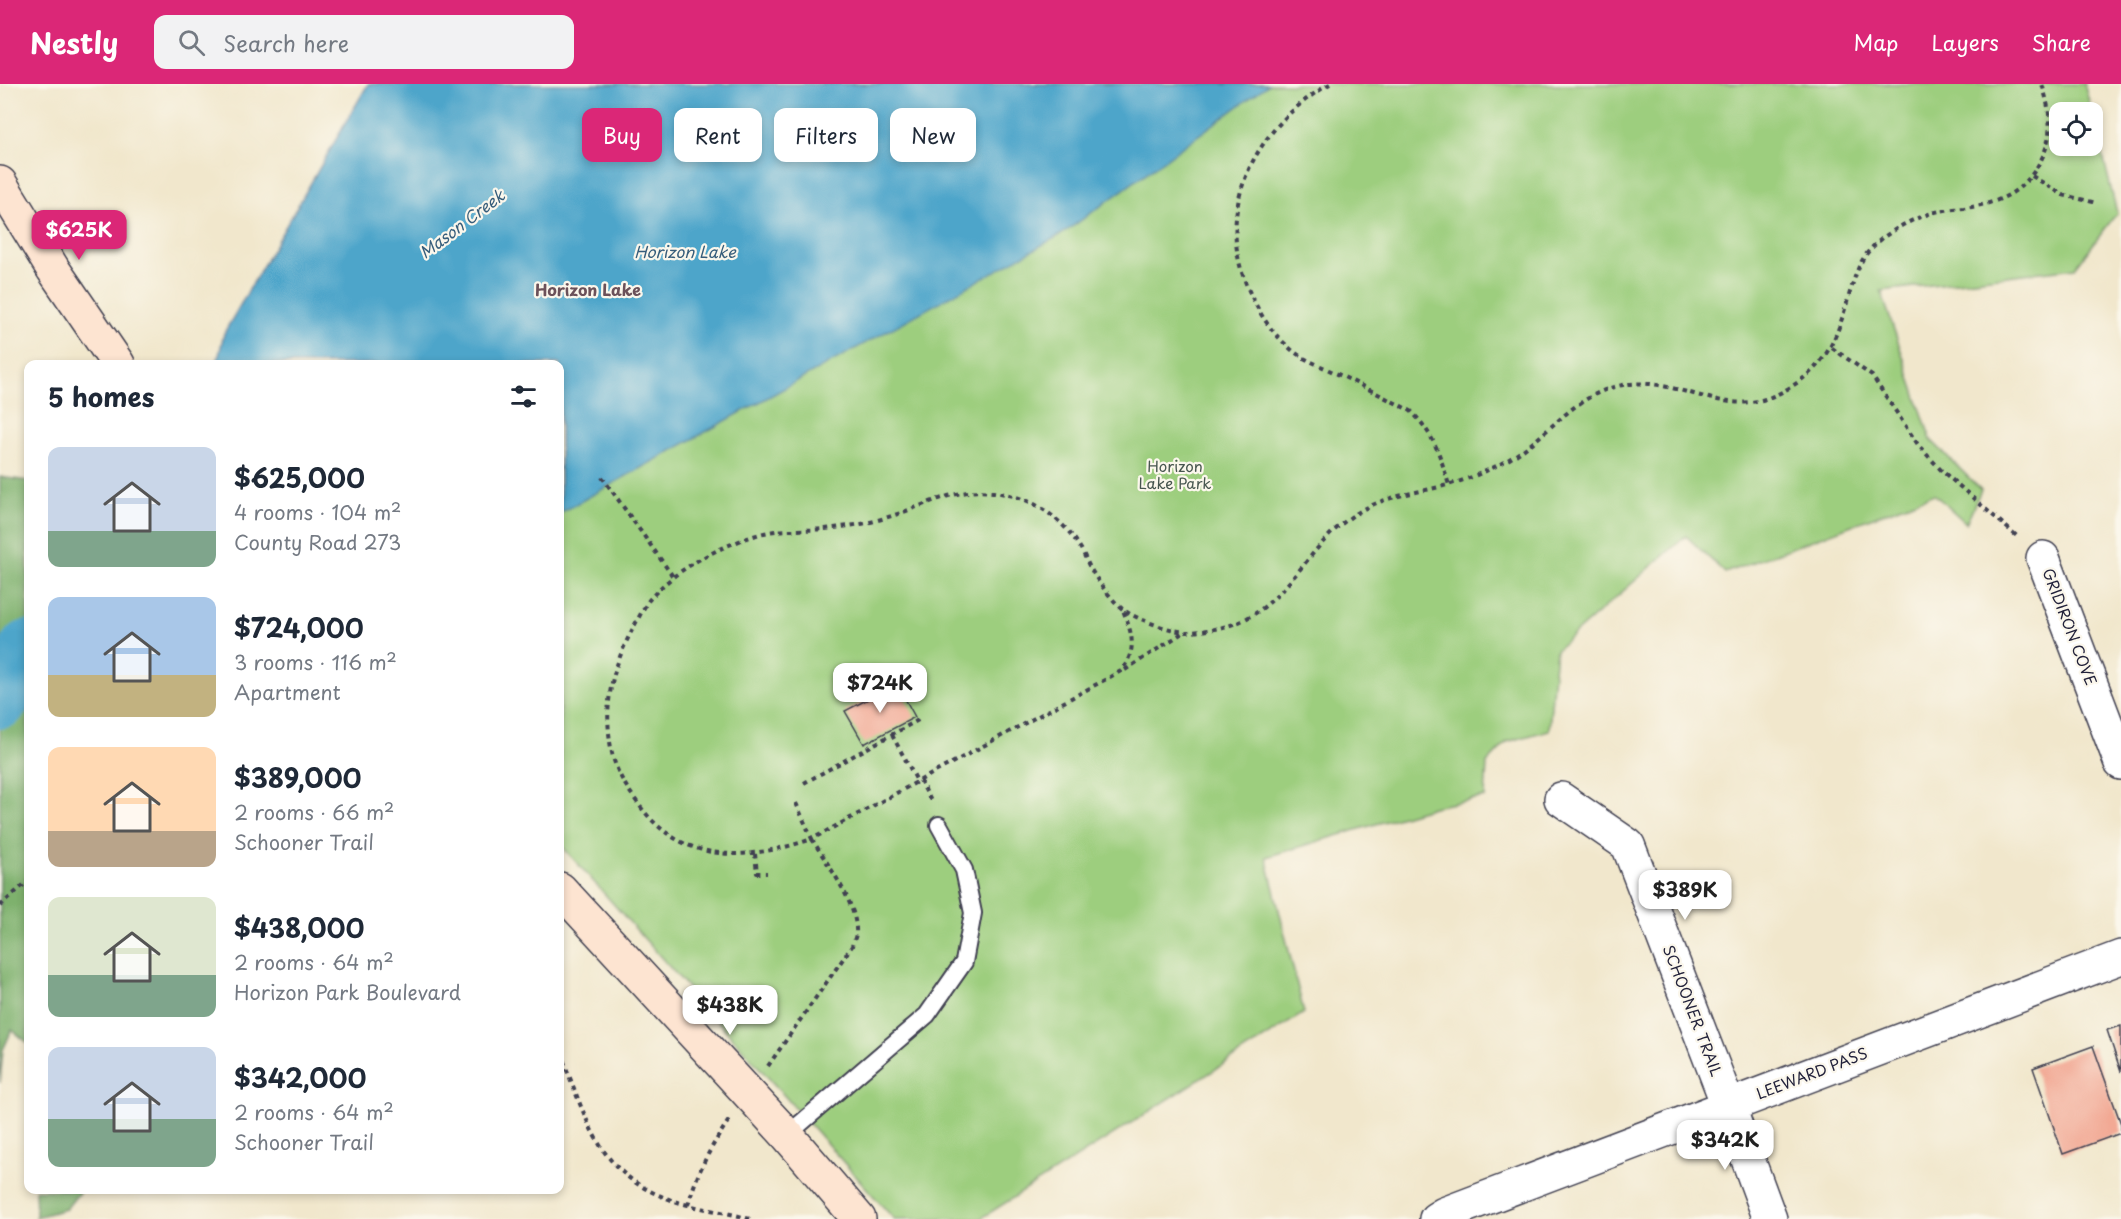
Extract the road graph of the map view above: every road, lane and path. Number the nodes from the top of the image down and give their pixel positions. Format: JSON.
{"nodes":[{"id":1,"x":1329,"y":84,"type":"edge"},
{"id":2,"x":2042,"y":84,"type":"edge"},
{"id":3,"x":2032,"y":176,"type":"junction"},
{"id":4,"x":0,"y":183,"type":"edge"},
{"id":5,"x":2097,"y":203,"type":"dead end"},
{"id":6,"x":1832,"y":348,"type":"junction"},
{"id":7,"x":115,"y":360,"type":"edge"},
{"id":8,"x":602,"y":477,"type":"dead end"},
{"id":9,"x":1449,"y":485,"type":"junction"},
{"id":10,"x":2043,"y":558,"type":"joint"},
{"id":11,"x":674,"y":578,"type":"junction"},
{"id":12,"x":1123,"y":610,"type":"junction"},
{"id":13,"x":1186,"y":632,"type":"junction"},
{"id":14,"x":1121,"y":671,"type":"junction"},
{"id":15,"x":920,"y":719,"type":"dead end"},
{"id":16,"x":892,"y":735,"type":"junction"},
{"id":17,"x":2121,"y":763,"type":"edge"},
{"id":18,"x":918,"y":781,"type":"junction"},
{"id":19,"x":804,"y":783,"type":"dead end"},
{"id":20,"x":1561,"y":799,"type":"dead end"},
{"id":21,"x":796,"y":803,"type":"dead end"},
{"id":22,"x":939,"y":825,"type":"dead end"},
{"id":23,"x":813,"y":839,"type":"junction"},
{"id":24,"x":754,"y":854,"type":"junction"},
{"id":25,"x":767,"y":873,"type":"dead end"},
{"id":26,"x":24,"y":885,"type":"edge"},
{"id":27,"x":564,"y":893,"type":"edge"},
{"id":28,"x":0,"y":906,"type":"edge"},
{"id":29,"x":2121,"y":957,"type":"edge"},
{"id":30,"x":564,"y":1062,"type":"edge"},
{"id":31,"x":765,"y":1071,"type":"dead end"},
{"id":32,"x":1728,"y":1105,"type":"junction"},
{"id":33,"x":733,"y":1114,"type":"dead end"},
{"id":34,"x":787,"y":1135,"type":"junction"},
{"id":35,"x":688,"y":1205,"type":"junction"},
{"id":36,"x":750,"y":1219,"type":"edge"},
{"id":37,"x":859,"y":1219,"type":"edge"},
{"id":38,"x":1436,"y":1219,"type":"edge"},
{"id":39,"x":1770,"y":1219,"type":"edge"}],
"edges":[{"from":1,"to":9,"type":"path"},
{"from":2,"to":3,"type":"path"},
{"from":3,"to":5,"type":"path"},
{"from":3,"to":6,"type":"path"},
{"from":4,"to":7,"type":"street"},
{"from":6,"to":9,"type":"path"},
{"from":6,"to":10,"type":"path"},
{"from":8,"to":11,"type":"path"},
{"from":9,"to":13,"type":"path"},
{"from":10,"to":17,"type":"street","name":"GRIDIRON COVE"},
{"from":11,"to":12,"type":"path"},
{"from":11,"to":24,"type":"path"},
{"from":12,"to":13,"type":"path"},
{"from":12,"to":14,"type":"path"},
{"from":13,"to":14,"type":"path"},
{"from":14,"to":18,"type":"path"},
{"from":15,"to":16,"type":"path"},
{"from":16,"to":18,"type":"path"},
{"from":16,"to":19,"type":"path"},
{"from":18,"to":23,"type":"path"},
{"from":20,"to":32,"type":"street","name":"SCHOONER TRAIL"},
{"from":21,"to":23,"type":"path"},
{"from":22,"to":34,"type":"lane"},
{"from":23,"to":24,"type":"path"},
{"from":23,"to":31,"type":"path"},
{"from":24,"to":25,"type":"path"},
{"from":26,"to":28,"type":"path"},
{"from":27,"to":34,"type":"street"},
{"from":29,"to":32,"type":"street","name":"LEEWARD PASS"},
{"from":30,"to":35,"type":"path"},
{"from":32,"to":38,"type":"street","name":"LEEWARD PASS"},
{"from":32,"to":39,"type":"street","name":"SCHOONER TRAIL"},
{"from":33,"to":35,"type":"path"},
{"from":34,"to":37,"type":"street"},
{"from":35,"to":36,"type":"path"}]}
